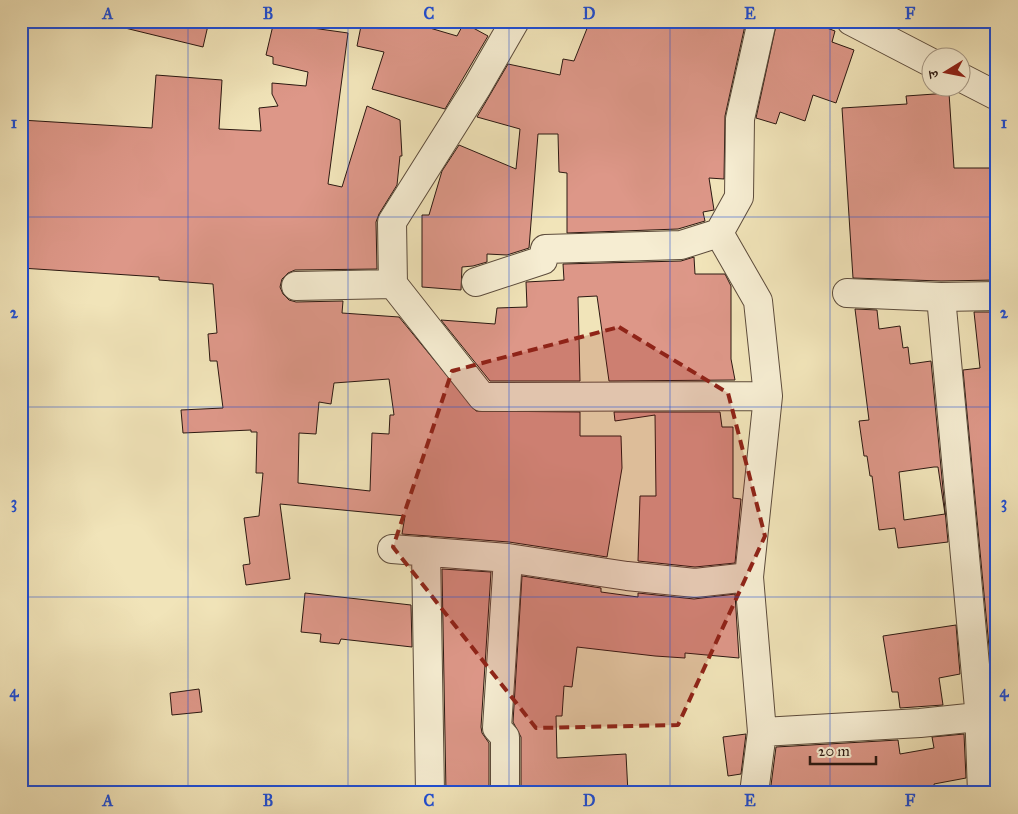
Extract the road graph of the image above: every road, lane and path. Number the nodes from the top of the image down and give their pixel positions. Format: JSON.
{"nodes":[{"id":1,"x":515,"y":21,"type":"edge"},
{"id":2,"x":762,"y":21,"type":"edge"},
{"id":3,"x":851,"y":21,"type":"edge"},
{"id":4,"x":920,"y":57,"type":"edge"},
{"id":5,"x":970,"y":82,"type":"edge"},
{"id":6,"x":997,"y":96,"type":"edge"},
{"id":7,"x":719,"y":233,"type":"junction"},
{"id":8,"x":476,"y":282,"type":"dead end"},
{"id":9,"x":393,"y":284,"type":"junction"},
{"id":10,"x":296,"y":286,"type":"dead end"},
{"id":11,"x":847,"y":293,"type":"dead end"},
{"id":12,"x":997,"y":296,"type":"edge"},
{"id":13,"x":941,"y":297,"type":"junction"},
{"id":14,"x":768,"y":396,"type":"junction"},
{"id":15,"x":392,"y":548,"type":"dead end"},
{"id":16,"x":426,"y":551,"type":"junction"},
{"id":17,"x":508,"y":558,"type":"junction"},
{"id":18,"x":749,"y":577,"type":"junction"},
{"id":19,"x":988,"y":716,"type":"edge"},
{"id":20,"x":762,"y":732,"type":"junction"},
{"id":21,"x":430,"y":793,"type":"edge"},
{"id":22,"x":505,"y":793,"type":"edge"},
{"id":23,"x":754,"y":793,"type":"edge"},
{"id":24,"x":982,"y":793,"type":"edge"}],
"edges":[{"from":1,"to":9,"type":"street"},
{"from":2,"to":7,"type":"street"},
{"from":3,"to":4,"type":"street"},
{"from":5,"to":6,"type":"street"},
{"from":7,"to":8,"type":"street"},
{"from":7,"to":14,"type":"street"},
{"from":9,"to":10,"type":"street"},
{"from":9,"to":14,"type":"street"},
{"from":11,"to":13,"type":"street"},
{"from":12,"to":13,"type":"street"},
{"from":13,"to":19,"type":"street"},
{"from":14,"to":18,"type":"street"},
{"from":15,"to":16,"type":"street"},
{"from":16,"to":17,"type":"street"},
{"from":16,"to":21,"type":"street"},
{"from":17,"to":18,"type":"street"},
{"from":17,"to":22,"type":"street"},
{"from":18,"to":20,"type":"street"},
{"from":19,"to":20,"type":"street"},
{"from":19,"to":24,"type":"street"},
{"from":20,"to":23,"type":"street"}]}
